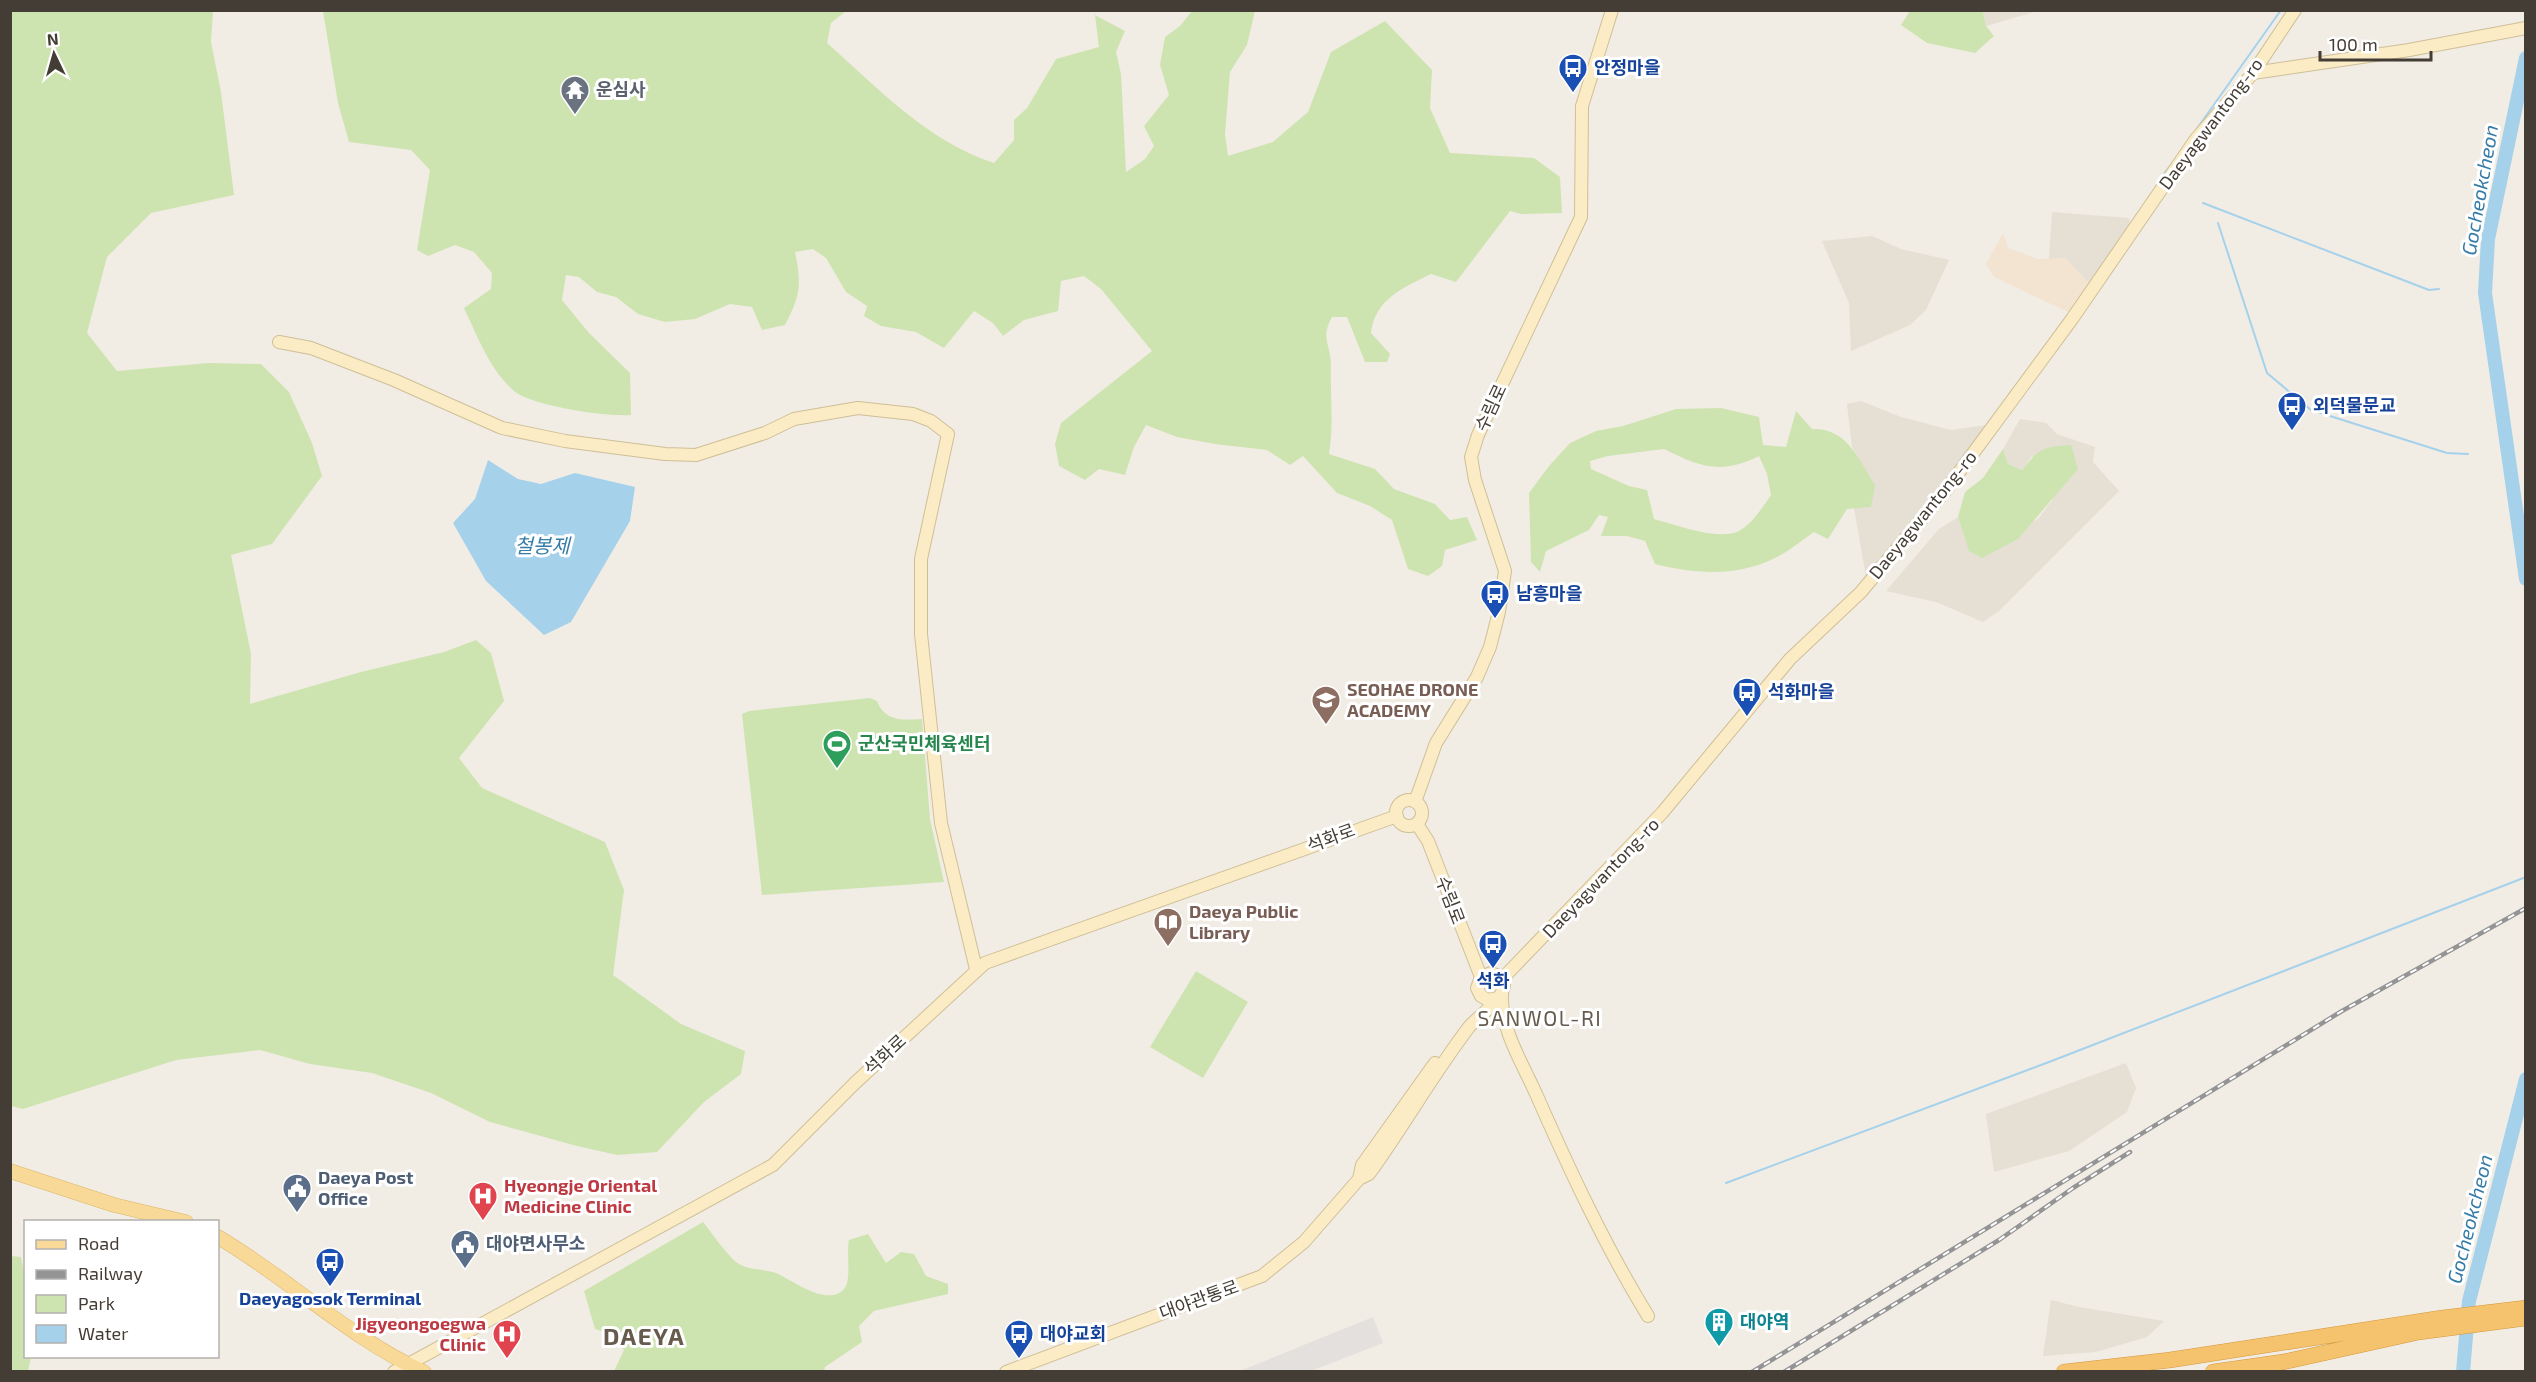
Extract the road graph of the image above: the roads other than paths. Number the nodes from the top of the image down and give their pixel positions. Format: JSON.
{"nodes":[{"id":1,"x":1612,"y":10,"type":"edge"},
{"id":2,"x":2295,"y":10,"type":"edge"},
{"id":3,"x":2526,"y":28,"type":"edge"},
{"id":4,"x":2253,"y":73,"type":"junction"},
{"id":5,"x":279,"y":342,"type":"dead end"},
{"id":6,"x":1415,"y":802,"type":"junction"},
{"id":7,"x":1397,"y":816,"type":"junction"},
{"id":8,"x":1417,"y":824,"type":"junction"},
{"id":9,"x":976,"y":969,"type":"junction"},
{"id":10,"x":1481,"y":977,"type":"junction"},
{"id":11,"x":1502,"y":979,"type":"junction"},
{"id":12,"x":1478,"y":992,"type":"junction"},
{"id":13,"x":1498,"y":998,"type":"junction"},
{"id":14,"x":10,"y":1171,"type":"edge"},
{"id":15,"x":1359,"y":1179,"type":"junction"},
{"id":16,"x":182,"y":1220,"type":"edge"},
{"id":17,"x":219,"y":1237,"type":"edge"},
{"id":18,"x":2526,"y":1308,"type":"edge"},
{"id":19,"x":1646,"y":1317,"type":"dead end"},
{"id":20,"x":2487,"y":1317,"type":"junction"},
{"id":21,"x":2526,"y":1318,"type":"edge"},
{"id":22,"x":2442,"y":1323,"type":"junction"},
{"id":23,"x":407,"y":1364,"type":"junction"},
{"id":24,"x":394,"y":1371,"type":"edge"},
{"id":25,"x":424,"y":1371,"type":"edge"},
{"id":26,"x":1006,"y":1371,"type":"edge"},
{"id":27,"x":2064,"y":1371,"type":"edge"},
{"id":28,"x":2213,"y":1371,"type":"edge"}],
"edges":[{"from":1,"to":6,"type":"main road","name":"수림로"},
{"from":2,"to":4,"type":"main road","name":"Daeyagwantong-ro"},
{"from":3,"to":4,"type":"main road"},
{"from":4,"to":11,"type":"main road","name":"Daeyagwantong-ro"},
{"from":5,"to":9,"type":"main road"},
{"from":6,"to":7,"type":"main road"},
{"from":6,"to":8,"type":"main road","name":"수림로"},
{"from":7,"to":8,"type":"main road"},
{"from":7,"to":9,"type":"main road","name":"석화로"},
{"from":8,"to":10,"type":"main road","name":"수림로"},
{"from":9,"to":23,"type":"main road","name":"석화로"},
{"from":10,"to":11,"type":"main road"},
{"from":10,"to":12,"type":"main road"},
{"from":11,"to":13,"type":"main road"},
{"from":12,"to":13,"type":"main road"},
{"from":12,"to":15,"type":"main road"},
{"from":13,"to":15,"type":"main road"},
{"from":13,"to":19,"type":"main road"},
{"from":14,"to":16,"type":"main road"},
{"from":15,"to":26,"type":"main road","name":"대야관통로"},
{"from":17,"to":23,"type":"main road"},
{"from":18,"to":20,"type":"highway"},
{"from":20,"to":21,"type":"highway"},
{"from":20,"to":22,"type":"highway"},
{"from":22,"to":27,"type":"highway"},
{"from":22,"to":28,"type":"highway"},
{"from":23,"to":24,"type":"main road","name":"석화로"},
{"from":23,"to":25,"type":"main road"}]}
